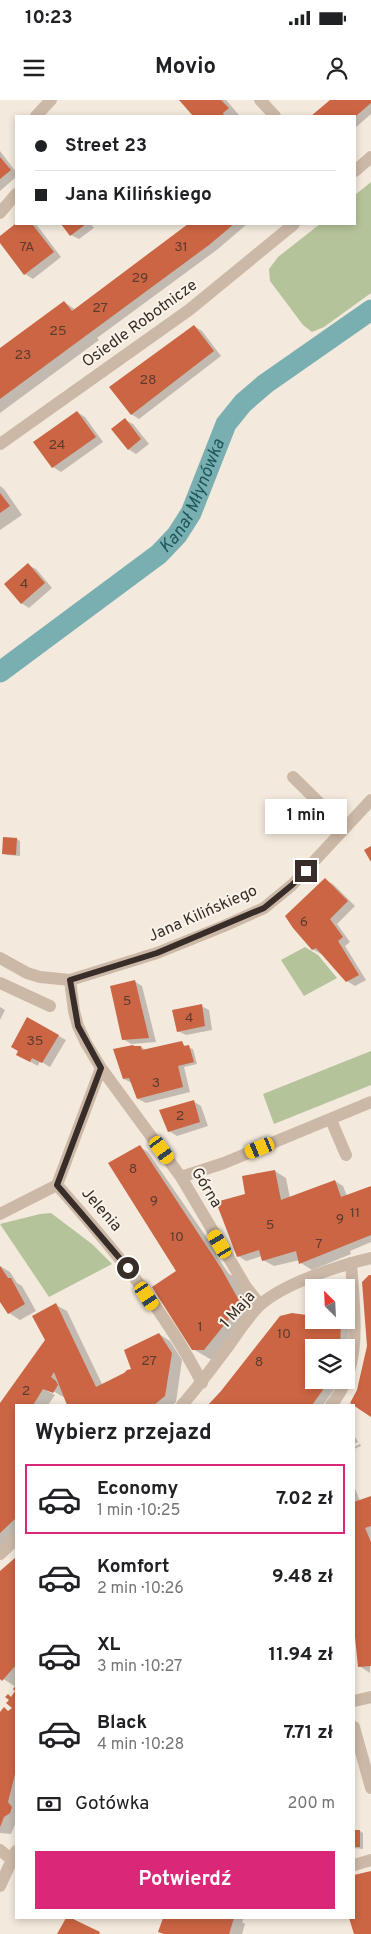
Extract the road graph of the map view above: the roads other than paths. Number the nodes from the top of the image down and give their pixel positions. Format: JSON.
{"nodes":[{"id":1,"x":51,"y":100,"type":"edge"},
{"id":2,"x":260,"y":100,"type":"edge"},
{"id":3,"x":37,"y":115,"type":"edge"},
{"id":4,"x":274,"y":115,"type":"edge"},
{"id":5,"x":371,"y":157,"type":"edge"},
{"id":6,"x":356,"y":170,"type":"edge"},
{"id":7,"x":15,"y":195,"type":"edge"},
{"id":8,"x":0,"y":213,"type":"edge"},
{"id":9,"x":293,"y":225,"type":"edge"},
{"id":10,"x":0,"y":444,"type":"edge"},
{"id":11,"x":293,"y":778,"type":"dead end"},
{"id":12,"x":371,"y":800,"type":"edge"},
{"id":13,"x":346,"y":828,"type":"junction"},
{"id":14,"x":0,"y":958,"type":"edge"},
{"id":15,"x":70,"y":980,"type":"junction"},
{"id":16,"x":0,"y":983,"type":"edge"},
{"id":17,"x":50,"y":1006,"type":"dead end"},
{"id":18,"x":101,"y":1068,"type":"junction"},
{"id":19,"x":371,"y":1102,"type":"edge"},
{"id":20,"x":331,"y":1120,"type":"junction"},
{"id":21,"x":346,"y":1155,"type":"dead end"},
{"id":22,"x":180,"y":1177,"type":"junction"},
{"id":23,"x":57,"y":1185,"type":"junction"},
{"id":24,"x":0,"y":1214,"type":"edge"},
{"id":25,"x":371,"y":1258,"type":"edge"},
{"id":26,"x":351,"y":1263,"type":"junction"},
{"id":27,"x":260,"y":1305,"type":"junction"},
{"id":28,"x":202,"y":1383,"type":"junction"},
{"id":29,"x":183,"y":1404,"type":"edge"},
{"id":30,"x":332,"y":1404,"type":"edge"},
{"id":31,"x":15,"y":1540,"type":"edge"},
{"id":32,"x":0,"y":1554,"type":"edge"},
{"id":33,"x":371,"y":1697,"type":"edge"},
{"id":34,"x":355,"y":1701,"type":"edge"},
{"id":35,"x":355,"y":1731,"type":"edge"},
{"id":36,"x":371,"y":1788,"type":"edge"},
{"id":37,"x":0,"y":1850,"type":"edge"},
{"id":38,"x":14,"y":1855,"type":"edge"},
{"id":39,"x":371,"y":1860,"type":"edge"},
{"id":40,"x":355,"y":1865,"type":"edge"},
{"id":41,"x":0,"y":1886,"type":"edge"}],
"edges":[{"from":1,"to":3,"type":"street"},
{"from":2,"to":4,"type":"street"},
{"from":5,"to":6,"type":"street"},
{"from":7,"to":8,"type":"street"},
{"from":9,"to":10,"type":"street","name":"Osiedle Robotnicze"},
{"from":11,"to":13,"type":"street"},
{"from":12,"to":13,"type":"street","name":"Jana Kilińskiego"},
{"from":13,"to":15,"type":"street","name":"Jana Kilińskiego"},
{"from":14,"to":15,"type":"street"},
{"from":15,"to":18,"type":"street"},
{"from":16,"to":17,"type":"street"},
{"from":18,"to":22,"type":"street","name":"Górna"},
{"from":18,"to":23,"type":"street","name":"Jelenia"},
{"from":19,"to":20,"type":"street"},
{"from":20,"to":21,"type":"street"},
{"from":20,"to":22,"type":"street"},
{"from":22,"to":27,"type":"street","name":"Górna"},
{"from":23,"to":24,"type":"street","name":"Jelenia"},
{"from":23,"to":28,"type":"street","name":"Jelenia"},
{"from":25,"to":26,"type":"street","name":"1 Maja"},
{"from":26,"to":27,"type":"street","name":"1 Maja"},
{"from":26,"to":30,"type":"street"},
{"from":27,"to":28,"type":"street","name":"1 Maja"},
{"from":28,"to":29,"type":"street","name":"1 Maja"},
{"from":31,"to":32,"type":"street"},
{"from":33,"to":34,"type":"street"},
{"from":35,"to":36,"type":"street"},
{"from":37,"to":38,"type":"street"},
{"from":38,"to":41,"type":"street"},
{"from":39,"to":40,"type":"street"}]}
